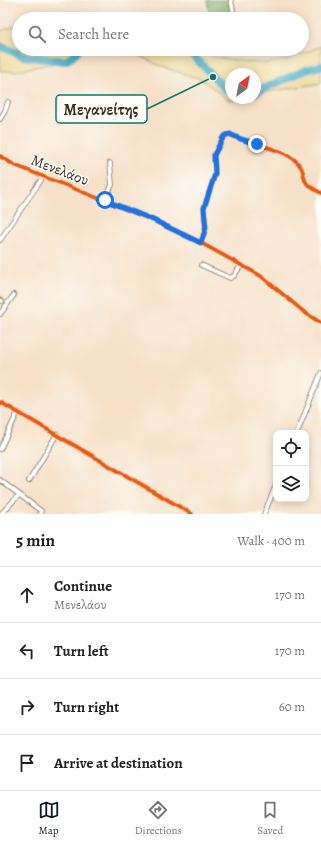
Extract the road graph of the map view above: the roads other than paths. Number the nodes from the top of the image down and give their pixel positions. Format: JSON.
{"nodes":[{"id":1,"x":231,"y":0,"type":"edge"},
{"id":2,"x":233,"y":10,"type":"dead end"},
{"id":3,"x":8,"y":102,"type":"dead end"},
{"id":4,"x":0,"y":119,"type":"edge"},
{"id":5,"x":0,"y":156,"type":"edge"},
{"id":6,"x":110,"y":163,"type":"dead end"},
{"id":7,"x":43,"y":178,"type":"junction"},
{"id":8,"x":321,"y":193,"type":"edge"},
{"id":9,"x":105,"y":200,"type":"junction"},
{"id":10,"x":0,"y":240,"type":"edge"},
{"id":11,"x":201,"y":243,"type":"junction"},
{"id":12,"x":240,"y":264,"type":"junction"},
{"id":13,"x":202,"y":265,"type":"dead end"},
{"id":14,"x":14,"y":295,"type":"dead end"},
{"id":15,"x":0,"y":314,"type":"edge"},
{"id":16,"x":321,"y":323,"type":"edge"},
{"id":17,"x":321,"y":373,"type":"edge"},
{"id":18,"x":0,"y":402,"type":"edge"},
{"id":19,"x":18,"y":412,"type":"junction"},
{"id":20,"x":298,"y":430,"type":"edge"},
{"id":21,"x":57,"y":434,"type":"junction"},
{"id":22,"x":1,"y":443,"type":"edge"},
{"id":23,"x":0,"y":449,"type":"edge"},
{"id":24,"x":0,"y":480,"type":"edge"},
{"id":25,"x":29,"y":481,"type":"dead end"},
{"id":26,"x":273,"y":492,"type":"edge"},
{"id":27,"x":19,"y":495,"type":"junction"},
{"id":28,"x":41,"y":513,"type":"edge"},
{"id":29,"x":1,"y":514,"type":"edge"},
{"id":30,"x":192,"y":514,"type":"edge"},
{"id":31,"x":264,"y":514,"type":"edge"}],
"edges":[{"from":1,"to":2,"type":"street"},
{"from":3,"to":4,"type":"street"},
{"from":5,"to":7,"type":"street","name":"Μενελάου"},
{"from":6,"to":9,"type":"street"},
{"from":7,"to":9,"type":"street","name":"Μενελάου"},
{"from":7,"to":10,"type":"street"},
{"from":8,"to":11,"type":"street"},
{"from":9,"to":11,"type":"street","name":"Μενελάου"},
{"from":11,"to":12,"type":"street","name":"Μενελάου"},
{"from":12,"to":13,"type":"street"},
{"from":12,"to":16,"type":"street","name":"Μενελάου"},
{"from":14,"to":15,"type":"street"},
{"from":17,"to":20,"type":"street"},
{"from":18,"to":19,"type":"street"},
{"from":19,"to":21,"type":"street"},
{"from":19,"to":22,"type":"street"},
{"from":21,"to":25,"type":"street"},
{"from":21,"to":30,"type":"street"},
{"from":22,"to":23,"type":"street"},
{"from":24,"to":27,"type":"street"},
{"from":26,"to":31,"type":"street"},
{"from":27,"to":28,"type":"street"},
{"from":27,"to":29,"type":"street"}]}
